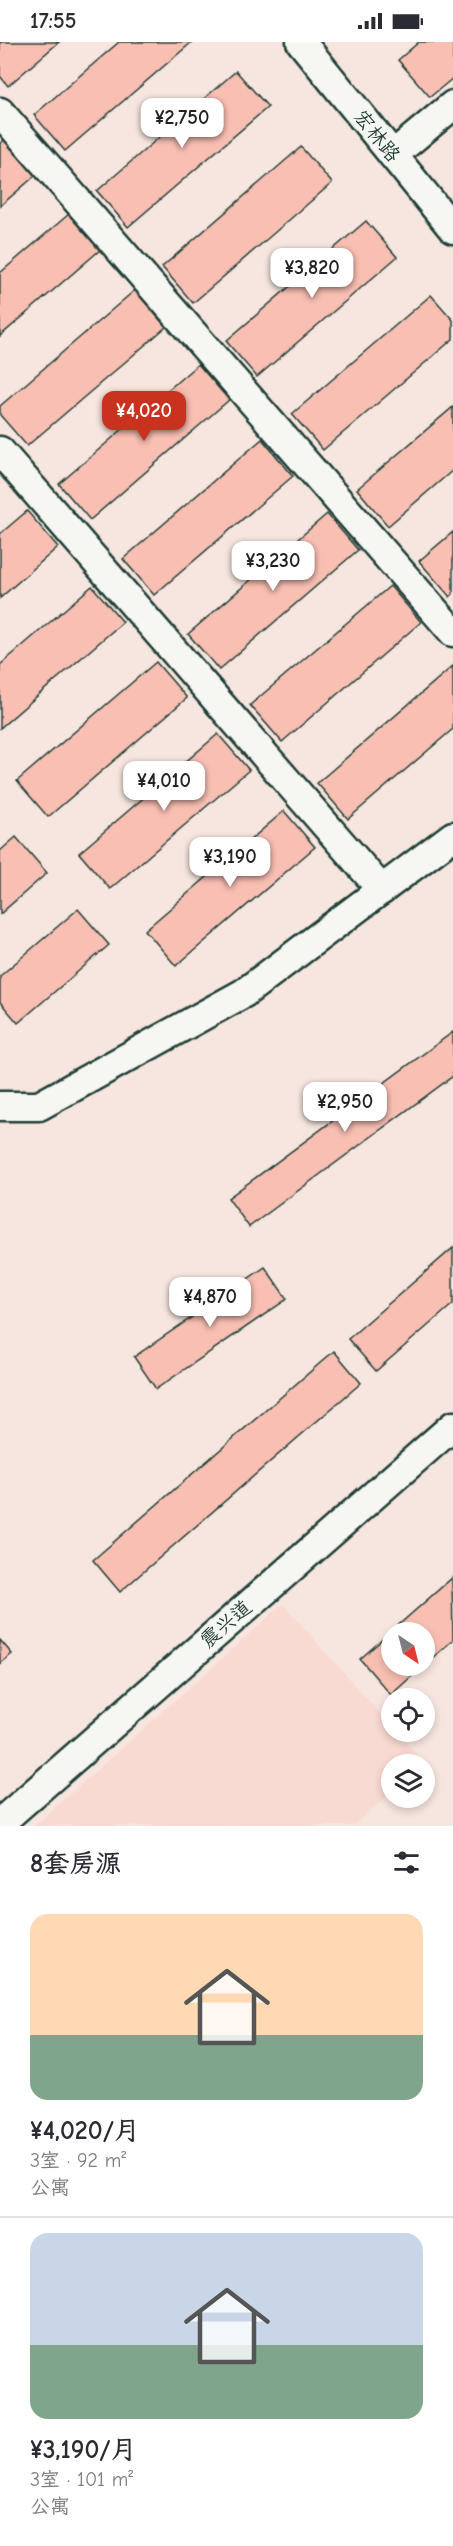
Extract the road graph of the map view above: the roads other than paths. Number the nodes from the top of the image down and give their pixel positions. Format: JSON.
{"nodes":[{"id":1,"x":301,"y":42,"type":"edge"},
{"id":2,"x":453,"y":105,"type":"edge"},
{"id":3,"x":0,"y":112,"type":"edge"},
{"id":4,"x":393,"y":155,"type":"junction"},
{"id":5,"x":453,"y":229,"type":"edge"},
{"id":6,"x":0,"y":451,"type":"edge"},
{"id":7,"x":453,"y":632,"type":"edge"},
{"id":8,"x":453,"y":836,"type":"edge"},
{"id":9,"x":382,"y":890,"type":"junction"},
{"id":10,"x":0,"y":1106,"type":"edge"},
{"id":11,"x":453,"y":1426,"type":"edge"},
{"id":12,"x":0,"y":1822,"type":"edge"}],
"edges":[{"from":1,"to":4,"type":"street","name":"宏林路"},
{"from":2,"to":4,"type":"street"},
{"from":3,"to":7,"type":"street"},
{"from":4,"to":5,"type":"street","name":"宏林路"},
{"from":6,"to":9,"type":"street"},
{"from":8,"to":9,"type":"street"},
{"from":9,"to":10,"type":"street"},
{"from":11,"to":12,"type":"street","name":"震兴道"}]}
